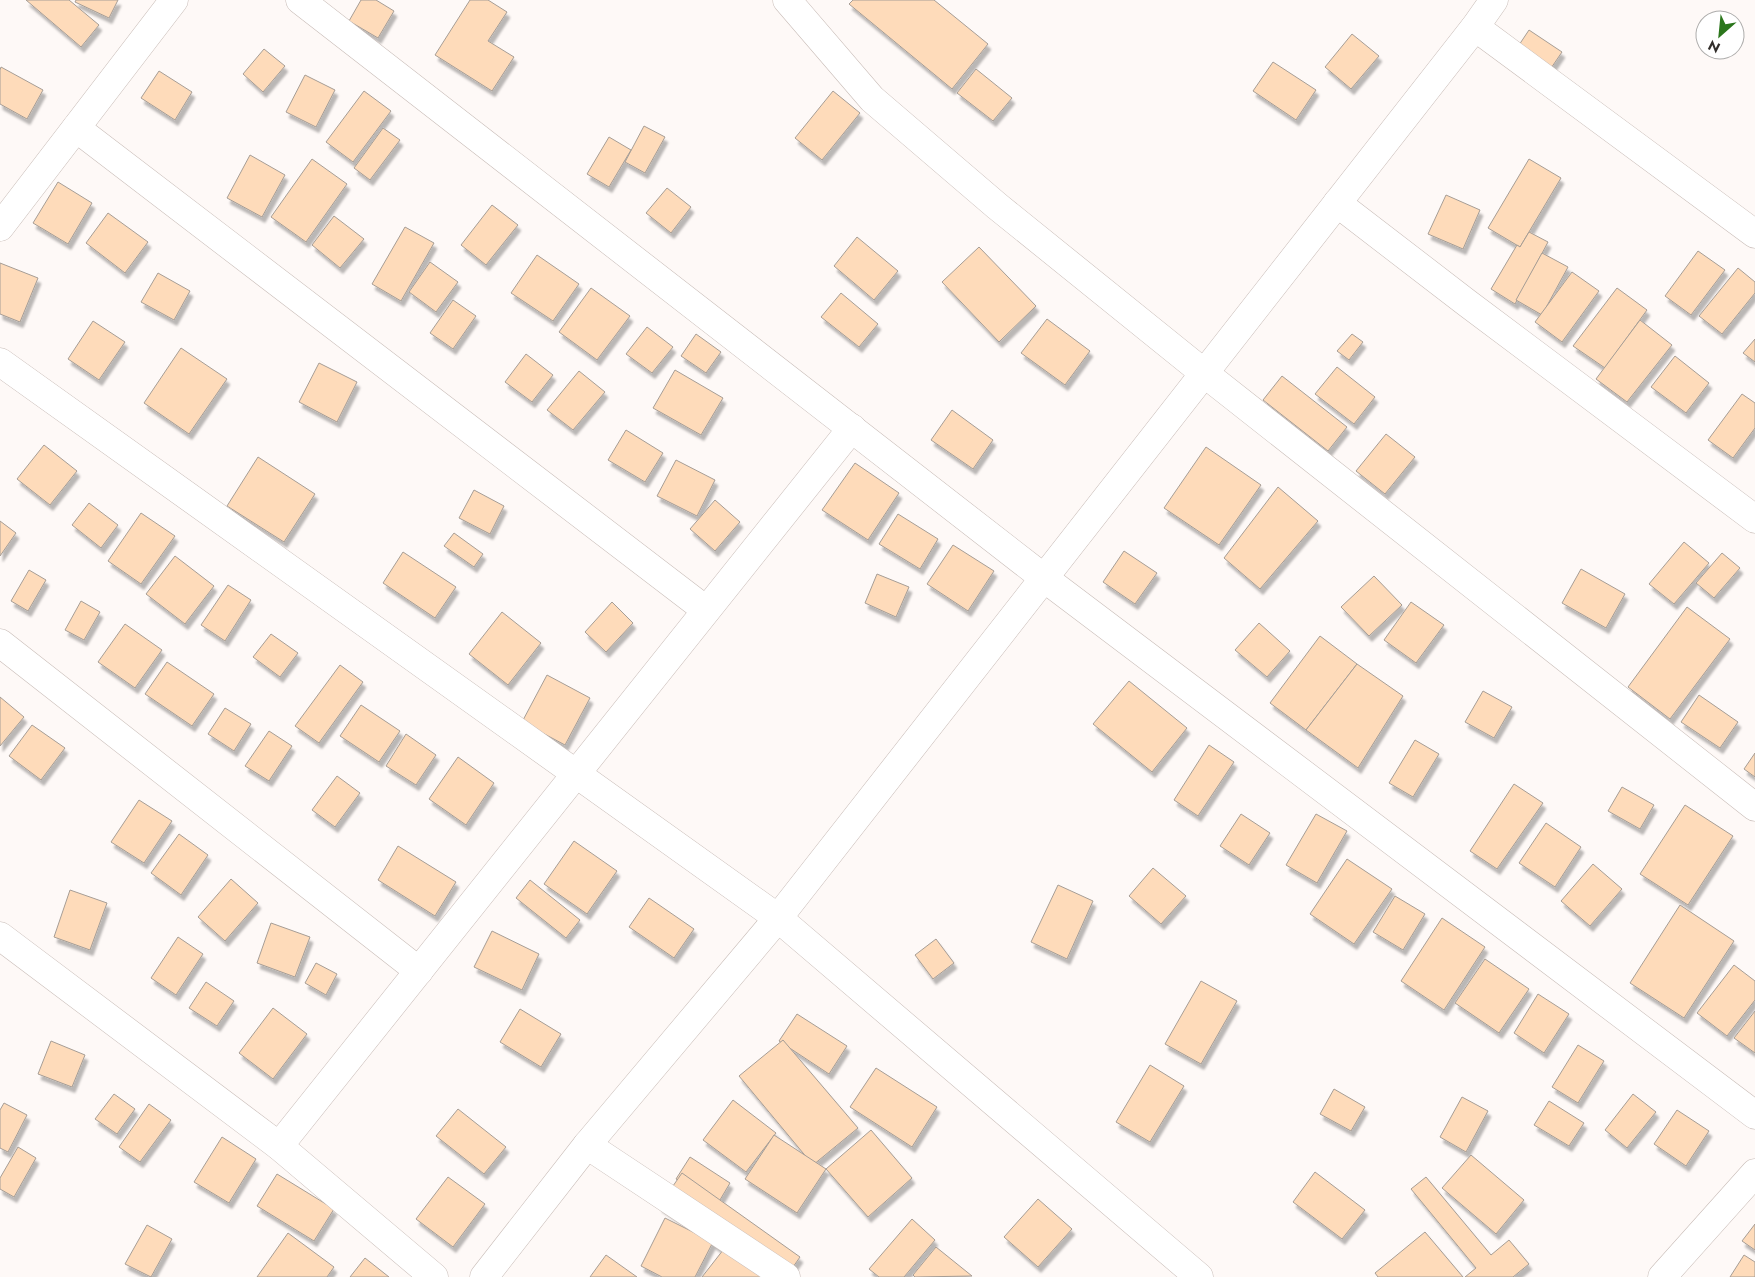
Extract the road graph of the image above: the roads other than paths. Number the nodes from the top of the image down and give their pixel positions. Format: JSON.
{"nodes":[{"id":1,"x":174,"y":0,"type":"edge"},
{"id":2,"x":300,"y":0,"type":"edge"},
{"id":3,"x":788,"y":0,"type":"edge"},
{"id":4,"x":1494,"y":0,"type":"edge"},
{"id":5,"x":1475,"y":27,"type":"junction"},
{"id":6,"x":76,"y":128,"type":"junction"},
{"id":7,"x":1337,"y":203,"type":"junction"},
{"id":8,"x":0,"y":227,"type":"edge"},
{"id":9,"x":1755,"y":234,"type":"edge"},
{"id":10,"x":0,"y":362,"type":"edge"},
{"id":11,"x":1204,"y":373,"type":"junction"},
{"id":12,"x":852,"y":428,"type":"junction"},
{"id":13,"x":1755,"y":519,"type":"edge"},
{"id":14,"x":1044,"y":578,"type":"junction"},
{"id":15,"x":706,"y":610,"type":"junction"},
{"id":16,"x":0,"y":644,"type":"edge"},
{"id":17,"x":577,"y":773,"type":"junction"},
{"id":18,"x":1755,"y":807,"type":"edge"},
{"id":19,"x":778,"y":918,"type":"junction"},
{"id":20,"x":0,"y":936,"type":"edge"},
{"id":21,"x":419,"y":971,"type":"junction"},
{"id":22,"x":1755,"y":1115,"type":"edge"},
{"id":23,"x":587,"y":1145,"type":"junction"},
{"id":24,"x":279,"y":1146,"type":"junction"},
{"id":25,"x":1755,"y":1172,"type":"edge"},
{"id":26,"x":434,"y":1277,"type":"edge"},
{"id":27,"x":484,"y":1277,"type":"edge"},
{"id":28,"x":786,"y":1277,"type":"edge"},
{"id":29,"x":1199,"y":1277,"type":"edge"},
{"id":30,"x":1662,"y":1277,"type":"edge"}],
"edges":[{"from":1,"to":6,"type":"street"},
{"from":2,"to":12,"type":"street"},
{"from":3,"to":11,"type":"street"},
{"from":4,"to":5,"type":"street"},
{"from":5,"to":7,"type":"street"},
{"from":5,"to":9,"type":"street"},
{"from":6,"to":8,"type":"street"},
{"from":6,"to":15,"type":"street"},
{"from":7,"to":11,"type":"street"},
{"from":7,"to":13,"type":"street"},
{"from":10,"to":17,"type":"street"},
{"from":11,"to":14,"type":"street"},
{"from":11,"to":18,"type":"street"},
{"from":12,"to":14,"type":"street"},
{"from":12,"to":15,"type":"street"},
{"from":14,"to":19,"type":"street"},
{"from":14,"to":22,"type":"street"},
{"from":15,"to":17,"type":"street"},
{"from":16,"to":21,"type":"street"},
{"from":17,"to":19,"type":"street"},
{"from":17,"to":21,"type":"street"},
{"from":19,"to":23,"type":"street"},
{"from":19,"to":29,"type":"street"},
{"from":20,"to":24,"type":"street"},
{"from":21,"to":24,"type":"street"},
{"from":23,"to":27,"type":"street"},
{"from":23,"to":28,"type":"street"},
{"from":24,"to":26,"type":"street"},
{"from":25,"to":30,"type":"street"}]}
